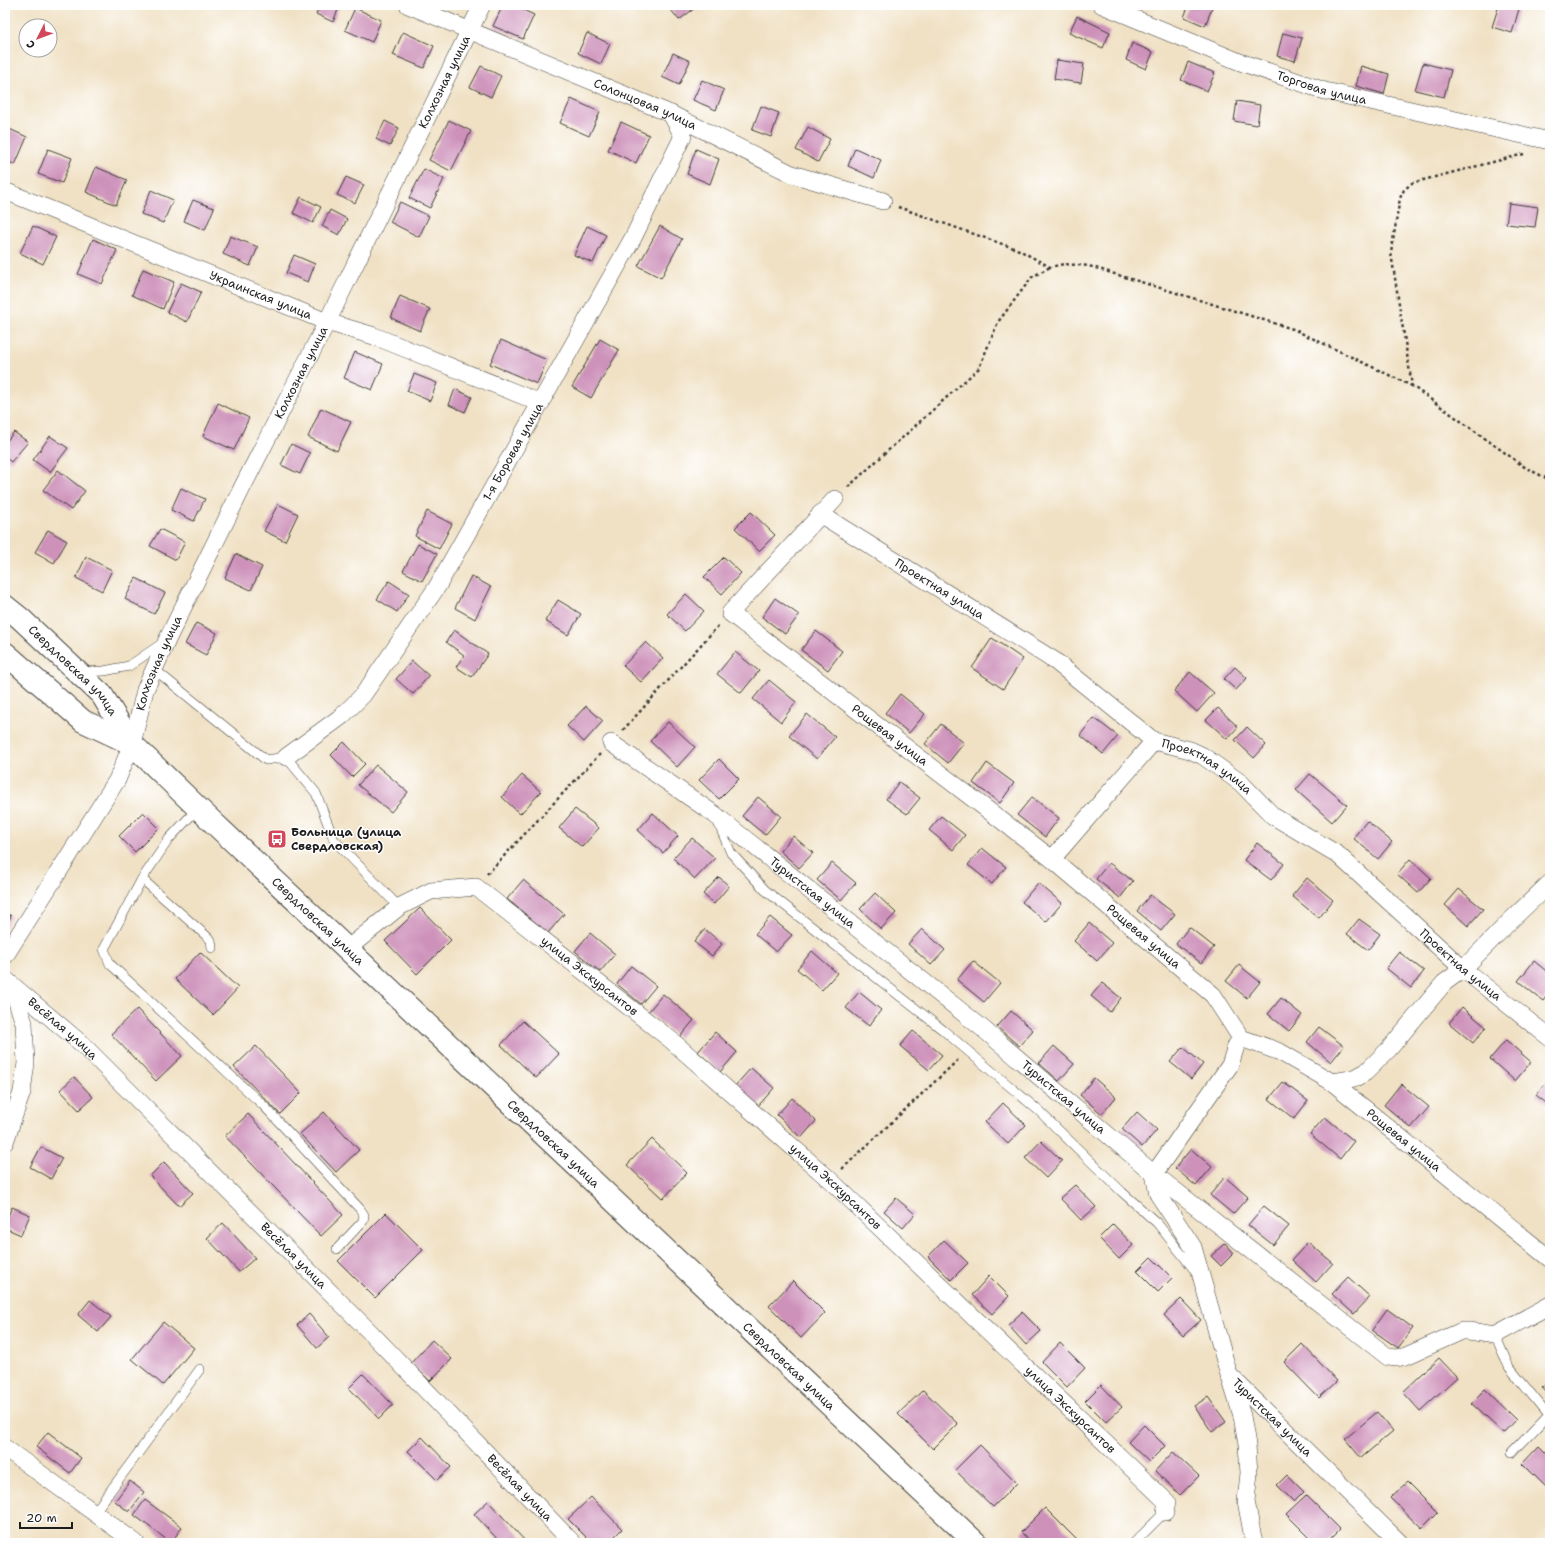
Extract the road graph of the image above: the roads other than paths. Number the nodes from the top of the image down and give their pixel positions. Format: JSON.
{"nodes":[{"id":1,"x":408,"y":5,"type":"edge"},
{"id":2,"x":482,"y":5,"type":"edge"},
{"id":3,"x":1102,"y":5,"type":"edge"},
{"id":4,"x":469,"y":31,"type":"junction"},
{"id":5,"x":671,"y":114,"type":"junction"},
{"id":6,"x":1550,"y":141,"type":"edge"},
{"id":7,"x":5,"y":190,"type":"edge"},
{"id":8,"x":883,"y":201,"type":"road end"},
{"id":9,"x":327,"y":322,"type":"junction"},
{"id":10,"x":540,"y":404,"type":"junction"},
{"id":11,"x":835,"y":499,"type":"road end"},
{"id":12,"x":820,"y":514,"type":"junction"},
{"id":13,"x":5,"y":606,"type":"edge"},
{"id":14,"x":168,"y":638,"type":"junction"},
{"id":15,"x":5,"y":652,"type":"edge"},
{"id":16,"x":154,"y":670,"type":"junction"},
{"id":17,"x":78,"y":672,"type":"junction"},
{"id":18,"x":1154,"y":741,"type":"junction"},
{"id":19,"x":611,"y":743,"type":"dead end"},
{"id":20,"x":132,"y":744,"type":"junction"},
{"id":21,"x":286,"y":757,"type":"junction"},
{"id":22,"x":198,"y":808,"type":"junction"},
{"id":23,"x":714,"y":814,"type":"junction"},
{"id":24,"x":1052,"y":859,"type":"junction"},
{"id":25,"x":142,"y":879,"type":"junction"},
{"id":26,"x":1550,"y":883,"type":"edge"},
{"id":27,"x":399,"y":906,"type":"junction"},
{"id":28,"x":212,"y":948,"type":"dead end"},
{"id":29,"x":346,"y":949,"type":"junction"},
{"id":30,"x":5,"y":956,"type":"edge"},
{"id":31,"x":1463,"y":969,"type":"junction"},
{"id":32,"x":8,"y":981,"type":"edge"},
{"id":33,"x":1241,"y":1038,"type":"junction"},
{"id":34,"x":1550,"y":1038,"type":"edge"},
{"id":35,"x":1332,"y":1082,"type":"junction"},
{"id":36,"x":5,"y":1142,"type":"edge"},
{"id":37,"x":1154,"y":1174,"type":"junction"},
{"id":38,"x":337,"y":1249,"type":"dead end"},
{"id":39,"x":1550,"y":1258,"type":"edge"},
{"id":40,"x":1202,"y":1279,"type":"junction"},
{"id":41,"x":1550,"y":1305,"type":"edge"},
{"id":42,"x":1495,"y":1335,"type":"junction"},
{"id":43,"x":200,"y":1370,"type":"dead end"},
{"id":44,"x":1229,"y":1375,"type":"junction"},
{"id":45,"x":1549,"y":1416,"type":"edge"},
{"id":46,"x":5,"y":1448,"type":"edge"},
{"id":47,"x":1512,"y":1453,"type":"dead end"},
{"id":48,"x":94,"y":1512,"type":"junction"},
{"id":49,"x":1165,"y":1512,"type":"joint"},
{"id":50,"x":136,"y":1543,"type":"edge"},
{"id":51,"x":573,"y":1543,"type":"edge"},
{"id":52,"x":976,"y":1543,"type":"edge"},
{"id":53,"x":1134,"y":1543,"type":"edge"},
{"id":54,"x":1254,"y":1543,"type":"edge"},
{"id":55,"x":1400,"y":1543,"type":"edge"}],
"edges":[{"from":1,"to":4,"type":"street","name":"Солонцовая улица"},
{"from":2,"to":4,"type":"street","name":"Колхозная улица"},
{"from":3,"to":6,"type":"street","name":"Торговая улица"},
{"from":4,"to":5,"type":"street","name":"Солонцовая улица"},
{"from":4,"to":9,"type":"street","name":"Колхозная улица"},
{"from":5,"to":8,"type":"street","name":"Солонцовая улица"},
{"from":5,"to":10,"type":"street","name":"1-я Боровая улица"},
{"from":7,"to":9,"type":"street","name":"Украинская улица"},
{"from":9,"to":10,"type":"street","name":"Украинская улица"},
{"from":9,"to":14,"type":"street","name":"Колхозная улица"},
{"from":10,"to":21,"type":"street","name":"1-я Боровая улица"},
{"from":11,"to":12,"type":"street"},
{"from":12,"to":18,"type":"street","name":"Проектная улица"},
{"from":12,"to":24,"type":"street","name":"Рощевая улица"},
{"from":13,"to":17,"type":"highway","name":"Свердловская улица"},
{"from":14,"to":16,"type":"street","name":"Колхозная улица"},
{"from":14,"to":17,"type":"lane"},
{"from":15,"to":20,"type":"highway","name":"Свердловская улица"},
{"from":16,"to":20,"type":"street","name":"Колхозная улица"},
{"from":16,"to":21,"type":"lane"},
{"from":17,"to":20,"type":"highway","name":"Свердловская улица"},
{"from":18,"to":24,"type":"street"},
{"from":18,"to":31,"type":"street","name":"Проектная улица"},
{"from":19,"to":23,"type":"street","name":"Туристская улица"},
{"from":20,"to":22,"type":"highway","name":"Свердловская улица"},
{"from":20,"to":30,"type":"street","name":"Колхозная улица"},
{"from":21,"to":27,"type":"lane"},
{"from":22,"to":25,"type":"lane"},
{"from":22,"to":29,"type":"highway","name":"Свердловская улица"},
{"from":23,"to":37,"type":"street","name":"Туристская улица"},
{"from":23,"to":40,"type":"lane"},
{"from":24,"to":33,"type":"street","name":"Рощевая улица"},
{"from":25,"to":28,"type":"lane"},
{"from":25,"to":38,"type":"lane"},
{"from":26,"to":31,"type":"street"},
{"from":27,"to":29,"type":"street"},
{"from":27,"to":49,"type":"street","name":"улица Экскурсантов"},
{"from":29,"to":52,"type":"highway","name":"Свердловская улица"},
{"from":31,"to":34,"type":"street","name":"Проектная улица"},
{"from":31,"to":35,"type":"street"},
{"from":32,"to":36,"type":"street"},
{"from":32,"to":51,"type":"street","name":"Весёлая улица"},
{"from":33,"to":35,"type":"street","name":"Рощевая улица"},
{"from":33,"to":37,"type":"street"},
{"from":35,"to":39,"type":"street","name":"Рощевая улица"},
{"from":37,"to":40,"type":"street","name":"Туристская улица"},
{"from":37,"to":42,"type":"street"},
{"from":40,"to":44,"type":"street","name":"Туристская улица"},
{"from":41,"to":42,"type":"street"},
{"from":42,"to":45,"type":"lane"},
{"from":43,"to":48,"type":"lane"},
{"from":44,"to":54,"type":"street"},
{"from":44,"to":55,"type":"street","name":"Туристская улица"},
{"from":45,"to":47,"type":"lane"},
{"from":46,"to":48,"type":"street"},
{"from":48,"to":50,"type":"street"},
{"from":49,"to":53,"type":"lane"}]}
